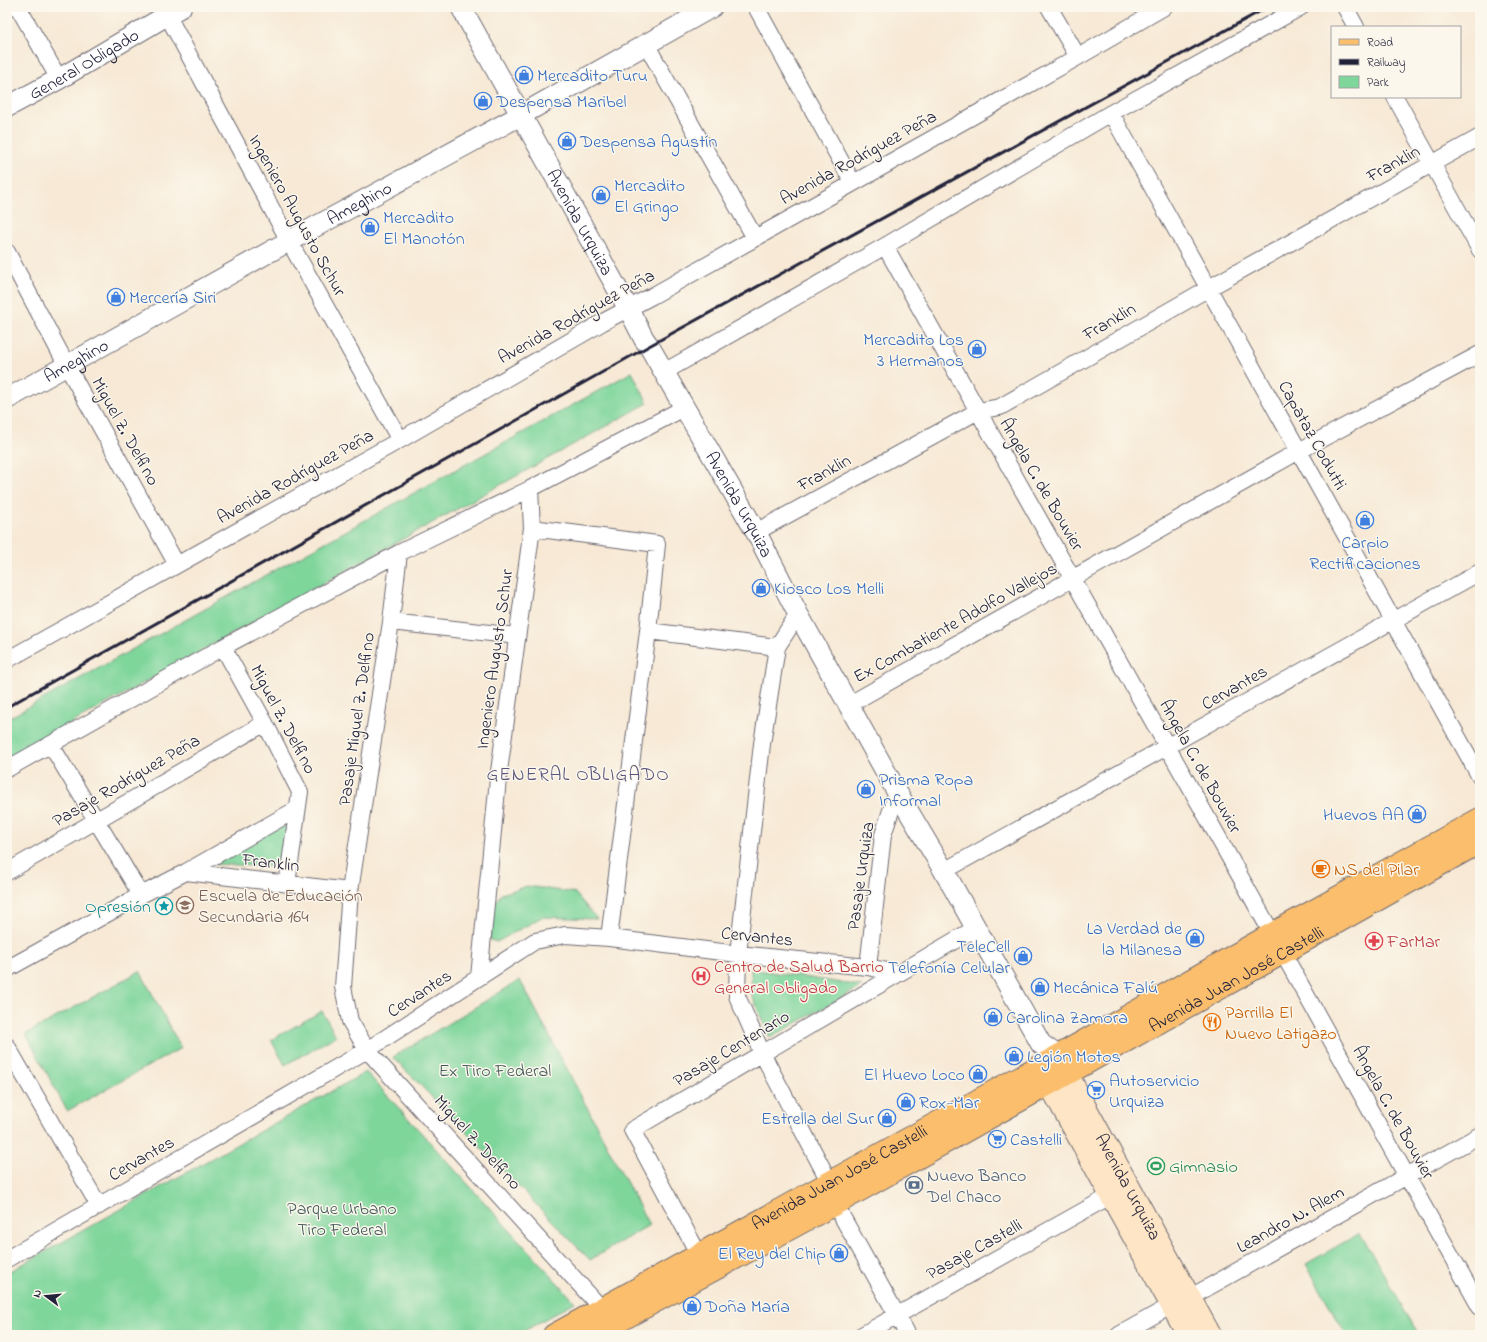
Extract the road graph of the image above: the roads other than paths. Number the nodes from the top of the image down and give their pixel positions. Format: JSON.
{"nodes":[{"id":1,"x":18,"y":7,"type":"edge"},
{"id":2,"x":461,"y":7,"type":"edge"},
{"id":3,"x":712,"y":7,"type":"edge"},
{"id":4,"x":756,"y":7,"type":"edge"},
{"id":5,"x":1049,"y":7,"type":"edge"},
{"id":6,"x":1164,"y":7,"type":"edge"},
{"id":7,"x":1301,"y":7,"type":"edge"},
{"id":8,"x":1345,"y":7,"type":"edge"},
{"id":9,"x":170,"y":9,"type":"edge"},
{"id":10,"x":1355,"y":26,"type":"edge"},
{"id":11,"x":646,"y":44,"type":"junction"},
{"id":12,"x":1078,"y":57,"type":"junction"},
{"id":13,"x":59,"y":79,"type":"junction"},
{"id":14,"x":1396,"y":98,"type":"edge"},
{"id":15,"x":7,"y":107,"type":"edge"},
{"id":16,"x":1111,"y":113,"type":"junction"},
{"id":17,"x":521,"y":115,"type":"junction"},
{"id":18,"x":1480,"y":137,"type":"edge"},
{"id":19,"x":1433,"y":164,"type":"junction"},
{"id":20,"x":853,"y":183,"type":"junction"},
{"id":21,"x":755,"y":238,"type":"junction"},
{"id":22,"x":289,"y":241,"type":"junction"},
{"id":23,"x":885,"y":246,"type":"junction"},
{"id":24,"x":1480,"y":250,"type":"edge"},
{"id":25,"x":7,"y":252,"type":"edge"},
{"id":26,"x":1208,"y":288,"type":"junction"},
{"id":27,"x":628,"y":308,"type":"junction"},
{"id":28,"x":1480,"y":354,"type":"edge"},
{"id":29,"x":67,"y":366,"type":"junction"},
{"id":30,"x":664,"y":372,"type":"junction"},
{"id":31,"x":7,"y":399,"type":"edge"},
{"id":32,"x":684,"y":408,"type":"junction"},
{"id":33,"x":978,"y":411,"type":"junction"},
{"id":34,"x":400,"y":440,"type":"junction"},
{"id":35,"x":1299,"y":451,"type":"junction"},
{"id":36,"x":530,"y":489,"type":"junction"},
{"id":37,"x":532,"y":528,"type":"junction"},
{"id":38,"x":756,"y":532,"type":"junction"},
{"id":39,"x":399,"y":553,"type":"junction"},
{"id":40,"x":177,"y":565,"type":"junction"},
{"id":41,"x":1480,"y":572,"type":"edge"},
{"id":42,"x":1074,"y":579,"type":"junction"},
{"id":43,"x":798,"y":614,"type":"junction"},
{"id":44,"x":1393,"y":619,"type":"junction"},
{"id":45,"x":391,"y":622,"type":"junction"},
{"id":46,"x":648,"y":631,"type":"junction"},
{"id":47,"x":517,"y":636,"type":"junction"},
{"id":48,"x":223,"y":647,"type":"junction"},
{"id":49,"x":777,"y":647,"type":"junction"},
{"id":50,"x":7,"y":659,"type":"edge"},
{"id":51,"x":848,"y":705,"type":"junction"},
{"id":52,"x":265,"y":723,"type":"junction"},
{"id":53,"x":51,"y":745,"type":"junction"},
{"id":54,"x":1168,"y":747,"type":"junction"},
{"id":55,"x":7,"y":769,"type":"edge"},
{"id":56,"x":1480,"y":777,"type":"edge"},
{"id":57,"x":897,"y":792,"type":"junction"},
{"id":58,"x":297,"y":809,"type":"junction"},
{"id":59,"x":1480,"y":819,"type":"edge"},
{"id":60,"x":98,"y":821,"type":"junction"},
{"id":61,"x":1480,"y":842,"type":"edge"},
{"id":62,"x":944,"y":871,"type":"junction"},
{"id":63,"x":7,"y":872,"type":"edge"},
{"id":64,"x":186,"y":872,"type":"junction"},
{"id":65,"x":287,"y":884,"type":"junction"},
{"id":66,"x":350,"y":891,"type":"junction"},
{"id":67,"x":141,"y":895,"type":"junction"},
{"id":68,"x":976,"y":928,"type":"junction"},
{"id":69,"x":608,"y":938,"type":"junction"},
{"id":70,"x":1277,"y":943,"type":"junction"},
{"id":71,"x":738,"y":954,"type":"junction"},
{"id":72,"x":868,"y":967,"type":"junction"},
{"id":73,"x":7,"y":969,"type":"edge"},
{"id":74,"x":897,"y":973,"type":"junction"},
{"id":75,"x":479,"y":978,"type":"junction"},
{"id":76,"x":7,"y":1046,"type":"edge"},
{"id":77,"x":367,"y":1050,"type":"junction"},
{"id":78,"x":762,"y":1053,"type":"junction"},
{"id":79,"x":1051,"y":1065,"type":"junction"},
{"id":80,"x":1480,"y":1136,"type":"edge"},
{"id":81,"x":1406,"y":1177,"type":"junction"},
{"id":82,"x":1120,"y":1191,"type":"junction"},
{"id":83,"x":833,"y":1193,"type":"junction"},
{"id":84,"x":99,"y":1206,"type":"junction"},
{"id":85,"x":699,"y":1255,"type":"junction"},
{"id":86,"x":7,"y":1259,"type":"edge"},
{"id":87,"x":1180,"y":1302,"type":"junction"},
{"id":88,"x":1480,"y":1307,"type":"edge"},
{"id":89,"x":897,"y":1315,"type":"junction"},
{"id":90,"x":604,"y":1326,"type":"edge"},
{"id":91,"x":554,"y":1335,"type":"edge"},
{"id":92,"x":862,"y":1335,"type":"edge"},
{"id":93,"x":908,"y":1335,"type":"edge"},
{"id":94,"x":1120,"y":1335,"type":"edge"},
{"id":95,"x":1188,"y":1335,"type":"edge"},
{"id":96,"x":1210,"y":1335,"type":"edge"}],
"edges":[{"from":1,"to":13,"type":"street"},
{"from":2,"to":17,"type":"street","name":"Avenida Urquiza"},
{"from":3,"to":11,"type":"street","name":"Ameghino"},
{"from":4,"to":20,"type":"street"},
{"from":5,"to":12,"type":"street"},
{"from":6,"to":12,"type":"street","name":"Avenida Rodríguez Peña"},
{"from":7,"to":16,"type":"street"},
{"from":8,"to":10,"type":"street"},
{"from":9,"to":13,"type":"street","name":"General Obligado"},
{"from":9,"to":22,"type":"street","name":"Ingeniero Augusto Schur"},
{"from":11,"to":17,"type":"street","name":"Ameghino"},
{"from":11,"to":21,"type":"street"},
{"from":12,"to":20,"type":"street","name":"Avenida Rodríguez Peña"},
{"from":13,"to":15,"type":"street","name":"General Obligado"},
{"from":14,"to":19,"type":"street"},
{"from":16,"to":23,"type":"street"},
{"from":16,"to":26,"type":"street","name":"Capataz Codutti"},
{"from":17,"to":22,"type":"street","name":"Ameghino"},
{"from":17,"to":27,"type":"street","name":"Avenida Urquiza"},
{"from":18,"to":19,"type":"street","name":"Franklin"},
{"from":19,"to":24,"type":"street"},
{"from":19,"to":26,"type":"street","name":"Franklin"},
{"from":20,"to":21,"type":"street","name":"Avenida Rodríguez Peña"},
{"from":21,"to":27,"type":"street","name":"Avenida Rodríguez Peña"},
{"from":22,"to":29,"type":"street","name":"Ameghino"},
{"from":22,"to":34,"type":"street","name":"Ingeniero Augusto Schur"},
{"from":23,"to":30,"type":"street"},
{"from":23,"to":33,"type":"street","name":"Ángela C. de Bouvier"},
{"from":25,"to":29,"type":"street","name":"Miguel Z. Delfino"},
{"from":26,"to":33,"type":"street","name":"Franklin"},
{"from":26,"to":35,"type":"street","name":"Capataz Codutti"},
{"from":27,"to":30,"type":"street","name":"Avenida Urquiza"},
{"from":27,"to":34,"type":"street","name":"Avenida Rodríguez Peña"},
{"from":28,"to":35,"type":"street","name":"Ex Combatiente Adolfo Vallejos"},
{"from":29,"to":31,"type":"street","name":"Ameghino"},
{"from":29,"to":40,"type":"street","name":"Miguel Z. Delfino"},
{"from":30,"to":32,"type":"street","name":"Avenida Urquiza"},
{"from":32,"to":36,"type":"street"},
{"from":32,"to":38,"type":"street","name":"Avenida Urquiza"},
{"from":33,"to":38,"type":"street","name":"Franklin"},
{"from":33,"to":42,"type":"street","name":"Ángela C. de Bouvier"},
{"from":34,"to":40,"type":"street","name":"Avenida Rodríguez Peña"},
{"from":35,"to":42,"type":"street","name":"Ex Combatiente Adolfo Vallejos"},
{"from":35,"to":44,"type":"street","name":"Capataz Codutti"},
{"from":36,"to":37,"type":"street","name":"Ingeniero Augusto Schur"},
{"from":36,"to":39,"type":"street"},
{"from":37,"to":46,"type":"street"},
{"from":37,"to":47,"type":"street","name":"Ingeniero Augusto Schur"},
{"from":38,"to":43,"type":"street","name":"Avenida Urquiza"},
{"from":39,"to":45,"type":"street","name":"Pasaje Miguel Z. Delfino"},
{"from":39,"to":48,"type":"street"},
{"from":40,"to":50,"type":"street","name":"Avenida Rodríguez Peña"},
{"from":41,"to":44,"type":"street","name":"Cervantes"},
{"from":42,"to":51,"type":"street","name":"Ex Combatiente Adolfo Vallejos"},
{"from":42,"to":54,"type":"street","name":"Ángela C. de Bouvier"},
{"from":43,"to":49,"type":"street"},
{"from":43,"to":51,"type":"street","name":"Avenida Urquiza"},
{"from":44,"to":54,"type":"street","name":"Cervantes"},
{"from":44,"to":56,"type":"street","name":"Capataz Codutti"},
{"from":45,"to":47,"type":"street"},
{"from":45,"to":66,"type":"street","name":"Pasaje Miguel Z. Delfino"},
{"from":46,"to":49,"type":"street"},
{"from":46,"to":69,"type":"street"},
{"from":47,"to":75,"type":"street","name":"Ingeniero Augusto Schur"},
{"from":48,"to":52,"type":"street","name":"Miguel Z. Delfino"},
{"from":48,"to":53,"type":"street"},
{"from":49,"to":71,"type":"street"},
{"from":51,"to":57,"type":"street","name":"Avenida Urquiza"},
{"from":52,"to":58,"type":"street","name":"Miguel Z. Delfino"},
{"from":52,"to":60,"type":"street","name":"Pasaje Rodríguez Peña"},
{"from":53,"to":55,"type":"street"},
{"from":53,"to":60,"type":"street"},
{"from":54,"to":62,"type":"street","name":"Cervantes"},
{"from":54,"to":70,"type":"street","name":"Ángela C. de Bouvier"},
{"from":57,"to":62,"type":"street","name":"Avenida Urquiza"},
{"from":57,"to":72,"type":"street","name":"Pasaje Urquiza"},
{"from":58,"to":64,"type":"street","name":"Franklin"},
{"from":58,"to":65,"type":"street","name":"Miguel Z. Delfino"},
{"from":59,"to":70,"type":"main road","name":"Avenida Juan José Castelli"},
{"from":60,"to":63,"type":"street","name":"Pasaje Rodríguez Peña"},
{"from":60,"to":67,"type":"street"},
{"from":61,"to":70,"type":"main road","name":"Avenida Juan José Castelli"},
{"from":62,"to":68,"type":"street","name":"Avenida Urquiza"},
{"from":64,"to":65,"type":"street","name":"Franklin"},
{"from":64,"to":67,"type":"street","name":"Franklin"},
{"from":65,"to":66,"type":"street","name":"Franklin"},
{"from":66,"to":77,"type":"street","name":"Miguel Z. Delfino"},
{"from":67,"to":73,"type":"street","name":"Franklin"},
{"from":68,"to":74,"type":"street","name":"Pasaje Centenario"},
{"from":68,"to":79,"type":"street","name":"Avenida Urquiza"},
{"from":69,"to":71,"type":"street","name":"Cervantes"},
{"from":69,"to":75,"type":"street","name":"Cervantes"},
{"from":70,"to":79,"type":"main road","name":"Avenida Juan José Castelli"},
{"from":70,"to":81,"type":"street","name":"Ángela C. de Bouvier"},
{"from":71,"to":72,"type":"street","name":"Cervantes"},
{"from":71,"to":78,"type":"street"},
{"from":72,"to":74,"type":"street","name":"Cervantes"},
{"from":74,"to":78,"type":"street","name":"Pasaje Centenario"},
{"from":75,"to":77,"type":"street","name":"Cervantes"},
{"from":76,"to":84,"type":"street"},
{"from":77,"to":84,"type":"street","name":"Cervantes"},
{"from":77,"to":90,"type":"street","name":"Miguel Z. Delfino"},
{"from":78,"to":83,"type":"street"},
{"from":78,"to":85,"type":"street","name":"Pasaje Centenario"},
{"from":79,"to":82,"type":"main road","name":"Avenida Urquiza"},
{"from":79,"to":83,"type":"main road","name":"Avenida Juan José Castelli"},
{"from":80,"to":81,"type":"street","name":"Leandro N. Alem"},
{"from":81,"to":87,"type":"street","name":"Leandro N. Alem"},
{"from":81,"to":88,"type":"street","name":"Ángela C. de Bouvier"},
{"from":82,"to":87,"type":"main road","name":"Avenida Urquiza"},
{"from":82,"to":89,"type":"street","name":"Pasaje Castelli"},
{"from":83,"to":85,"type":"main road","name":"Avenida Juan José Castelli"},
{"from":83,"to":89,"type":"street"},
{"from":83,"to":90,"type":"main road","name":"Avenida Juan José Castelli"},
{"from":84,"to":86,"type":"street","name":"Cervantes"},
{"from":85,"to":90,"type":"main road","name":"Avenida Juan José Castelli"},
{"from":87,"to":94,"type":"street","name":"Leandro N. Alem"},
{"from":87,"to":95,"type":"main road","name":"Avenida Urquiza"},
{"from":87,"to":96,"type":"main road","name":"Avenida Urquiza"},
{"from":89,"to":92,"type":"street","name":"Pasaje Castelli"},
{"from":89,"to":93,"type":"street"},
{"from":90,"to":91,"type":"main road","name":"Avenida Juan José Castelli"}]}
